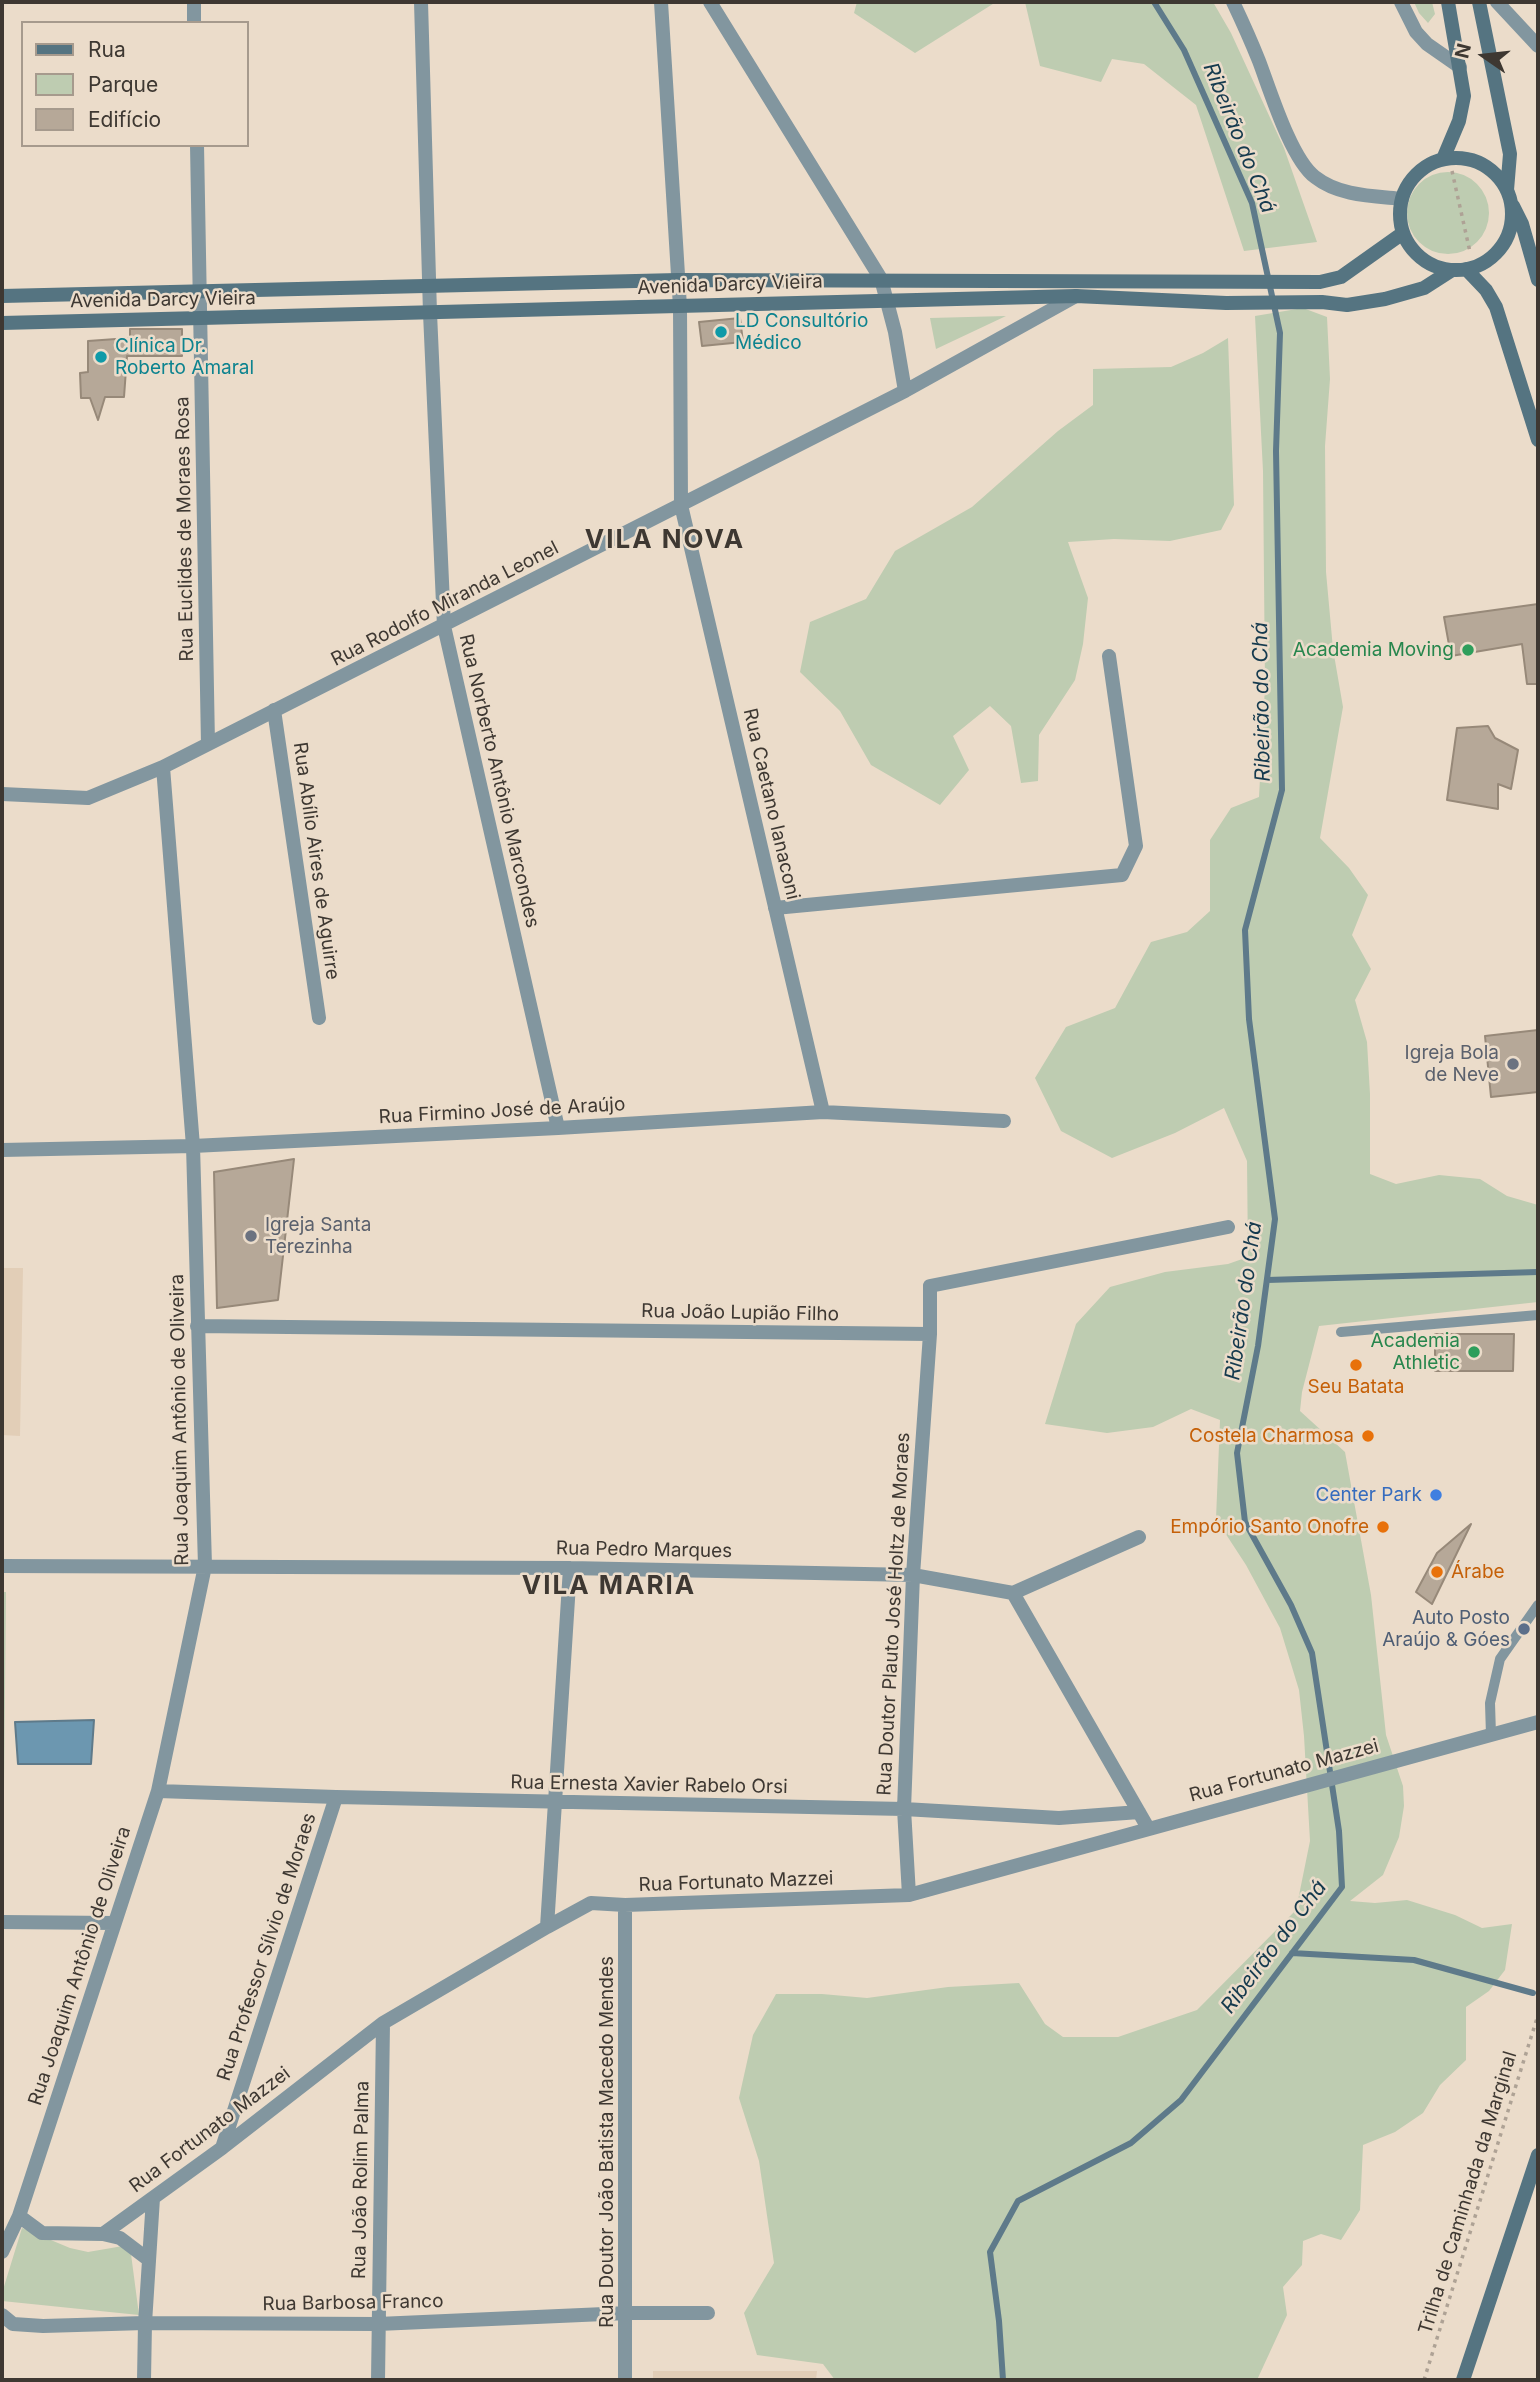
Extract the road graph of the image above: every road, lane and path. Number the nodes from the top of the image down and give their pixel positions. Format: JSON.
{"nodes":[{"id":1,"x":194,"y":2,"type":"edge"},
{"id":2,"x":421,"y":2,"type":"edge"},
{"id":3,"x":661,"y":2,"type":"edge"},
{"id":4,"x":709,"y":2,"type":"edge"},
{"id":5,"x":1233,"y":2,"type":"edge"},
{"id":6,"x":1401,"y":2,"type":"edge"},
{"id":7,"x":1448,"y":2,"type":"edge"},
{"id":8,"x":1479,"y":2,"type":"edge"},
{"id":9,"x":1497,"y":2,"type":"edge"},
{"id":10,"x":194,"y":21,"type":"edge"},
{"id":11,"x":1538,"y":46,"type":"edge"},
{"id":12,"x":1460,"y":67,"type":"junction"},
{"id":13,"x":197,"y":147,"type":"edge"},
{"id":14,"x":1446,"y":159,"type":"junction"},
{"id":15,"x":1508,"y":195,"type":"junction"},
{"id":16,"x":1402,"y":200,"type":"junction"},
{"id":17,"x":1403,"y":233,"type":"junction"},
{"id":18,"x":1535,"y":257,"type":"edge"},
{"id":19,"x":1463,"y":269,"type":"junction"},
{"id":20,"x":881,"y":279,"type":"junction"},
{"id":21,"x":678,"y":280,"type":"junction"},
{"id":22,"x":1538,"y":280,"type":"edge"},
{"id":23,"x":429,"y":285,"type":"junction"},
{"id":24,"x":200,"y":291,"type":"junction"},
{"id":25,"x":2,"y":296,"type":"edge"},
{"id":26,"x":1076,"y":296,"type":"junction"},
{"id":27,"x":888,"y":299,"type":"junction"},
{"id":28,"x":680,"y":307,"type":"junction"},
{"id":29,"x":430,"y":313,"type":"junction"},
{"id":30,"x":200,"y":319,"type":"junction"},
{"id":31,"x":2,"y":323,"type":"edge"},
{"id":32,"x":905,"y":391,"type":"junction"},
{"id":33,"x":1538,"y":440,"type":"edge"},
{"id":34,"x":681,"y":505,"type":"junction"},
{"id":35,"x":444,"y":626,"type":"junction"},
{"id":36,"x":1109,"y":656,"type":"dead end"},
{"id":37,"x":274,"y":710,"type":"junction"},
{"id":38,"x":208,"y":744,"type":"junction"},
{"id":39,"x":163,"y":767,"type":"junction"},
{"id":40,"x":2,"y":794,"type":"edge"},
{"id":41,"x":775,"y":908,"type":"junction"},
{"id":42,"x":319,"y":1018,"type":"dead end"},
{"id":43,"x":823,"y":1112,"type":"junction"},
{"id":44,"x":1004,"y":1121,"type":"dead end"},
{"id":45,"x":558,"y":1128,"type":"junction"},
{"id":46,"x":193,"y":1146,"type":"junction"},
{"id":47,"x":2,"y":1150,"type":"edge"},
{"id":48,"x":1228,"y":1227,"type":"dead end"},
{"id":49,"x":1538,"y":1315,"type":"edge"},
{"id":50,"x":197,"y":1326,"type":"junction"},
{"id":51,"x":1341,"y":1332,"type":"dead end"},
{"id":52,"x":930,"y":1334,"type":"junction"},
{"id":53,"x":1139,"y":1537,"type":"dead end"},
{"id":54,"x":2,"y":1566,"type":"edge"},
{"id":55,"x":205,"y":1566,"type":"junction"},
{"id":56,"x":570,"y":1568,"type":"junction"},
{"id":57,"x":913,"y":1575,"type":"junction"},
{"id":58,"x":1013,"y":1592,"type":"junction"},
{"id":59,"x":1538,"y":1605,"type":"edge"},
{"id":60,"x":1538,"y":1722,"type":"edge"},
{"id":61,"x":1490,"y":1735,"type":"junction"},
{"id":62,"x":158,"y":1791,"type":"junction"},
{"id":63,"x":336,"y":1797,"type":"junction"},
{"id":64,"x":556,"y":1802,"type":"junction"},
{"id":65,"x":904,"y":1809,"type":"junction"},
{"id":66,"x":1139,"y":1812,"type":"junction"},
{"id":67,"x":1148,"y":1828,"type":"junction"},
{"id":68,"x":909,"y":1895,"type":"junction"},
{"id":69,"x":625,"y":1905,"type":"junction"},
{"id":70,"x":2,"y":1922,"type":"edge"},
{"id":71,"x":114,"y":1923,"type":"junction"},
{"id":72,"x":547,"y":1927,"type":"junction"},
{"id":73,"x":1538,"y":2015,"type":"edge"},
{"id":74,"x":383,"y":2023,"type":"junction"},
{"id":75,"x":222,"y":2148,"type":"junction"},
{"id":76,"x":1538,"y":2155,"type":"edge"},
{"id":77,"x":153,"y":2198,"type":"junction"},
{"id":78,"x":19,"y":2216,"type":"junction"},
{"id":79,"x":103,"y":2234,"type":"junction"},
{"id":80,"x":2,"y":2252,"type":"edge"},
{"id":81,"x":149,"y":2260,"type":"junction"},
{"id":82,"x":627,"y":2313,"type":"junction"},
{"id":83,"x":708,"y":2313,"type":"dead end"},
{"id":84,"x":8,"y":2319,"type":"edge"},
{"id":85,"x":145,"y":2323,"type":"junction"},
{"id":86,"x":378,"y":2323,"type":"junction"},
{"id":87,"x":2,"y":2336,"type":"edge"},
{"id":88,"x":144,"y":2380,"type":"edge"},
{"id":89,"x":378,"y":2380,"type":"edge"},
{"id":90,"x":625,"y":2380,"type":"edge"},
{"id":91,"x":1424,"y":2380,"type":"edge"},
{"id":92,"x":1464,"y":2380,"type":"edge"}],
"edges":[{"from":1,"to":10,"type":"street"},
{"from":2,"to":23,"type":"street","name":"Rua Norberto Antônio Marcondes"},
{"from":3,"to":21,"type":"street","name":"Rua Caetano Ianaconi"},
{"from":4,"to":20,"type":"street"},
{"from":5,"to":16,"type":"street"},
{"from":6,"to":12,"type":"street"},
{"from":7,"to":12,"type":"main road"},
{"from":8,"to":15,"type":"main road","name":"Avenida Darcy Vieira"},
{"from":9,"to":11,"type":"street"},
{"from":12,"to":14,"type":"main road"},
{"from":13,"to":24,"type":"street","name":"Rua Euclides de Moraes Rosa"},
{"from":14,"to":15,"type":"main road"},
{"from":14,"to":16,"type":"main road"},
{"from":14,"to":19,"type":"path"},
{"from":15,"to":18,"type":"main road"},
{"from":15,"to":19,"type":"main road","name":"Avenida Darcy Vieira"},
{"from":16,"to":17,"type":"main road"},
{"from":17,"to":19,"type":"main road"},
{"from":17,"to":20,"type":"main road","name":"Avenida Darcy Vieira"},
{"from":18,"to":22,"type":"main road"},
{"from":19,"to":26,"type":"main road","name":"Avenida Darcy Vieira"},
{"from":19,"to":33,"type":"main road"},
{"from":20,"to":21,"type":"main road","name":"Avenida Darcy Vieira"},
{"from":20,"to":27,"type":"street"},
{"from":21,"to":23,"type":"main road","name":"Avenida Darcy Vieira"},
{"from":21,"to":28,"type":"street","name":"Rua Caetano Ianaconi"},
{"from":23,"to":24,"type":"main road","name":"Avenida Darcy Vieira"},
{"from":23,"to":29,"type":"street","name":"Rua Norberto Antônio Marcondes"},
{"from":24,"to":25,"type":"main road","name":"Avenida Darcy Vieira"},
{"from":24,"to":30,"type":"street","name":"Rua Euclides de Moraes Rosa"},
{"from":26,"to":27,"type":"main road","name":"Avenida Darcy Vieira"},
{"from":26,"to":32,"type":"street","name":"Rua Rodolfo Miranda Leonel"},
{"from":27,"to":28,"type":"main road","name":"Avenida Darcy Vieira"},
{"from":27,"to":32,"type":"street"},
{"from":28,"to":29,"type":"main road","name":"Avenida Darcy Vieira"},
{"from":28,"to":34,"type":"street","name":"Rua Caetano Ianaconi"},
{"from":29,"to":30,"type":"main road","name":"Avenida Darcy Vieira"},
{"from":29,"to":35,"type":"street","name":"Rua Norberto Antônio Marcondes"},
{"from":30,"to":31,"type":"main road","name":"Avenida Darcy Vieira"},
{"from":30,"to":38,"type":"street","name":"Rua Euclides de Moraes Rosa"},
{"from":32,"to":34,"type":"street","name":"Rua Rodolfo Miranda Leonel"},
{"from":34,"to":35,"type":"street","name":"Rua Rodolfo Miranda Leonel"},
{"from":34,"to":41,"type":"street","name":"Rua Caetano Ianaconi"},
{"from":35,"to":37,"type":"street","name":"Rua Rodolfo Miranda Leonel"},
{"from":35,"to":45,"type":"street","name":"Rua Norberto Antônio Marcondes"},
{"from":36,"to":41,"type":"street"},
{"from":37,"to":38,"type":"street","name":"Rua Rodolfo Miranda Leonel"},
{"from":37,"to":42,"type":"street","name":"Rua Abílio Aires de Aguirre"},
{"from":38,"to":39,"type":"street","name":"Rua Rodolfo Miranda Leonel"},
{"from":39,"to":40,"type":"street","name":"Rua Rodolfo Miranda Leonel"},
{"from":39,"to":46,"type":"street","name":"Rua Joaquim Antônio de Oliveira"},
{"from":41,"to":43,"type":"street","name":"Rua Caetano Ianaconi"},
{"from":43,"to":44,"type":"street","name":"Rua Firmino José de Araújo"},
{"from":43,"to":45,"type":"street","name":"Rua Firmino José de Araújo"},
{"from":45,"to":46,"type":"street","name":"Rua Firmino José de Araújo"},
{"from":46,"to":47,"type":"street","name":"Rua Firmino José de Araújo"},
{"from":46,"to":50,"type":"street","name":"Rua Joaquim Antônio de Oliveira"},
{"from":48,"to":52,"type":"street"},
{"from":49,"to":51,"type":"lane"},
{"from":50,"to":52,"type":"street","name":"Rua João Lupião Filho"},
{"from":50,"to":55,"type":"street","name":"Rua Joaquim Antônio de Oliveira"},
{"from":52,"to":57,"type":"street","name":"Rua Doutor Plauto José Holtz de Moraes"},
{"from":53,"to":58,"type":"street"},
{"from":54,"to":55,"type":"street","name":"Rua Pedro Marques"},
{"from":55,"to":56,"type":"street","name":"Rua Pedro Marques"},
{"from":55,"to":62,"type":"street","name":"Rua Joaquim Antônio de Oliveira"},
{"from":56,"to":57,"type":"street","name":"Rua Pedro Marques"},
{"from":56,"to":64,"type":"street"},
{"from":57,"to":58,"type":"street","name":"Rua Pedro Marques"},
{"from":57,"to":65,"type":"street","name":"Rua Doutor Plauto José Holtz de Moraes"},
{"from":58,"to":66,"type":"street"},
{"from":59,"to":61,"type":"lane"},
{"from":60,"to":61,"type":"street","name":"Rua Fortunato Mazzei"},
{"from":61,"to":67,"type":"street","name":"Rua Fortunato Mazzei"},
{"from":62,"to":63,"type":"street","name":"Rua Ernesta Xavier Rabelo Orsi"},
{"from":62,"to":71,"type":"street","name":"Rua Joaquim Antônio de Oliveira"},
{"from":63,"to":64,"type":"street","name":"Rua Ernesta Xavier Rabelo Orsi"},
{"from":63,"to":75,"type":"street","name":"Rua Professor Sílvio de Moraes"},
{"from":64,"to":65,"type":"street","name":"Rua Ernesta Xavier Rabelo Orsi"},
{"from":64,"to":72,"type":"street"},
{"from":65,"to":66,"type":"street","name":"Rua Ernesta Xavier Rabelo Orsi"},
{"from":65,"to":68,"type":"street","name":"Rua Doutor Plauto José Holtz de Moraes"},
{"from":66,"to":67,"type":"street"},
{"from":67,"to":68,"type":"street","name":"Rua Fortunato Mazzei"},
{"from":68,"to":69,"type":"street","name":"Rua Fortunato Mazzei"},
{"from":69,"to":72,"type":"street","name":"Rua Fortunato Mazzei"},
{"from":69,"to":82,"type":"street","name":"Rua Doutor João Batista Macedo Mendes"},
{"from":70,"to":71,"type":"street"},
{"from":71,"to":78,"type":"street","name":"Rua Joaquim Antônio de Oliveira"},
{"from":72,"to":74,"type":"street","name":"Rua Fortunato Mazzei"},
{"from":73,"to":91,"type":"path","name":"Trilha de Caminhada da Marginal"},
{"from":74,"to":75,"type":"street","name":"Rua Fortunato Mazzei"},
{"from":74,"to":86,"type":"street","name":"Rua João Rolim Palma"},
{"from":75,"to":77,"type":"street","name":"Rua Fortunato Mazzei"},
{"from":76,"to":92,"type":"main road"},
{"from":77,"to":79,"type":"street","name":"Rua Fortunato Mazzei"},
{"from":77,"to":81,"type":"street"},
{"from":78,"to":79,"type":"street"},
{"from":78,"to":80,"type":"street","name":"Rua Joaquim Antônio de Oliveira"},
{"from":79,"to":81,"type":"street"},
{"from":81,"to":85,"type":"street"},
{"from":82,"to":83,"type":"street","name":"Rua Barbosa Franco"},
{"from":82,"to":86,"type":"street","name":"Rua Barbosa Franco"},
{"from":82,"to":90,"type":"street","name":"Rua Doutor João Batista Macedo Mendes"},
{"from":84,"to":85,"type":"street","name":"Rua Barbosa Franco"},
{"from":84,"to":87,"type":"street"},
{"from":85,"to":86,"type":"street","name":"Rua Barbosa Franco"},
{"from":85,"to":88,"type":"street"},
{"from":86,"to":89,"type":"street","name":"Rua João Rolim Palma"}]}
